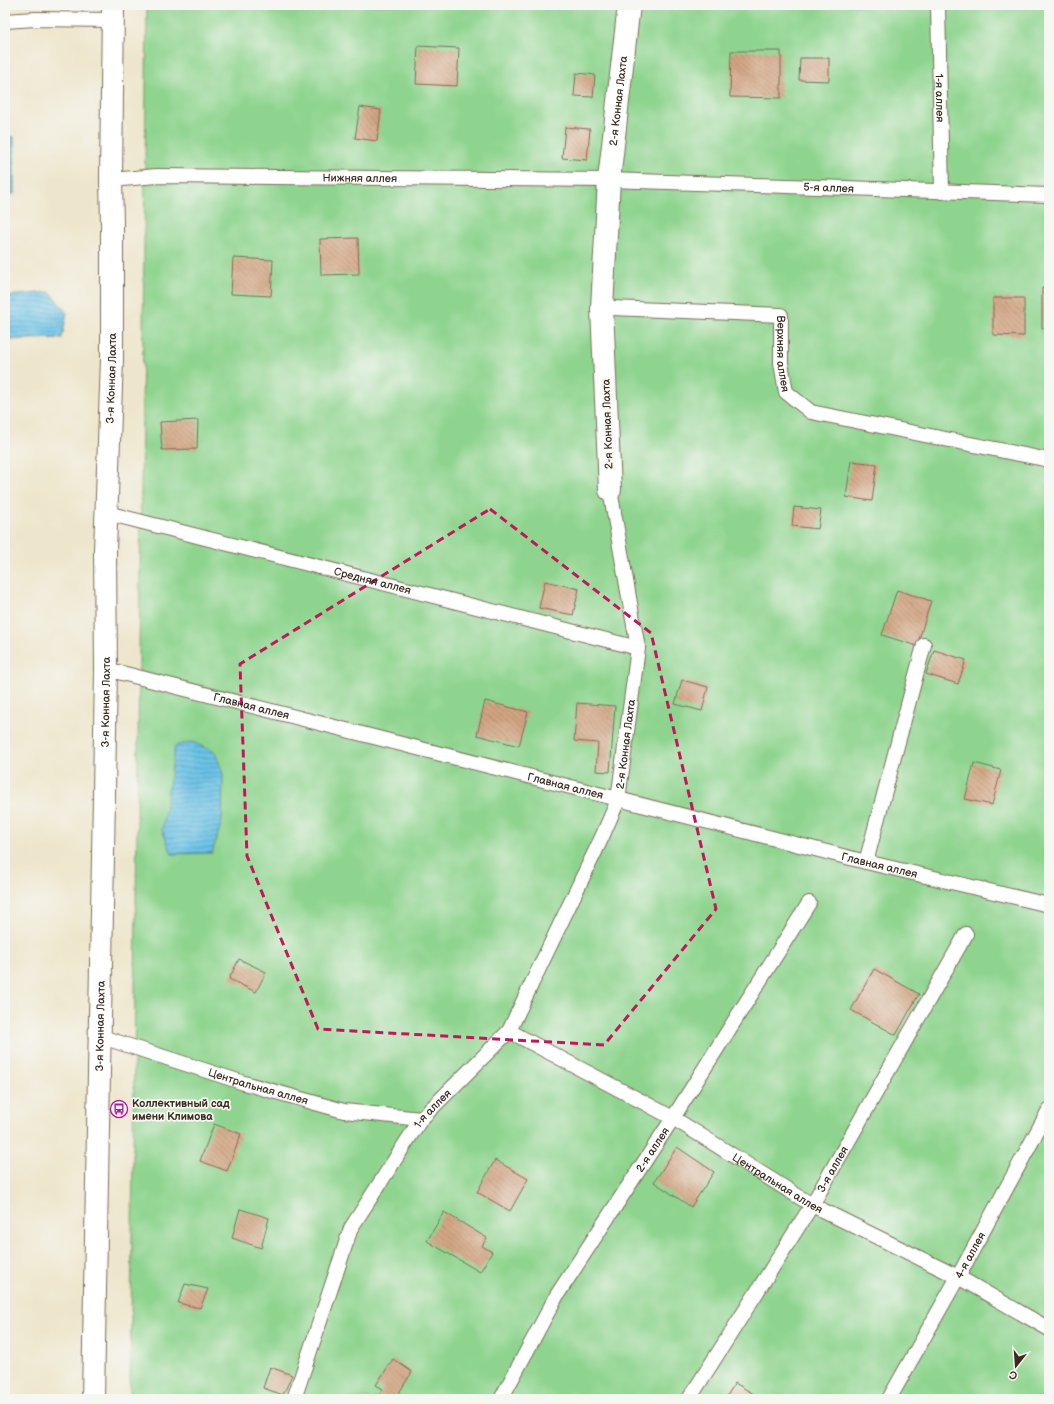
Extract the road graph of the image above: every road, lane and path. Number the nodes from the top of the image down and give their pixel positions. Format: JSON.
{"nodes":[{"id":1,"x":629,"y":5,"type":"edge"},
{"id":2,"x":938,"y":5,"type":"edge"},
{"id":3,"x":112,"y":12,"type":"edge"},
{"id":4,"x":5,"y":21,"type":"edge"},
{"id":5,"x":111,"y":180,"type":"junction"},
{"id":6,"x":609,"y":180,"type":"junction"},
{"id":7,"x":942,"y":192,"type":"junction"},
{"id":8,"x":1049,"y":195,"type":"edge"},
{"id":9,"x":602,"y":308,"type":"junction"},
{"id":10,"x":1049,"y":460,"type":"edge"},
{"id":11,"x":610,"y":490,"type":"joint"},
{"id":12,"x":107,"y":513,"type":"junction"},
{"id":13,"x":924,"y":645,"type":"dead end"},
{"id":14,"x":638,"y":648,"type":"junction"},
{"id":15,"x":106,"y":669,"type":"junction"},
{"id":16,"x":618,"y":800,"type":"junction"},
{"id":17,"x":602,"y":837,"type":"joint"},
{"id":18,"x":866,"y":862,"type":"junction"},
{"id":19,"x":809,"y":903,"type":"dead end"},
{"id":20,"x":1049,"y":905,"type":"edge"},
{"id":21,"x":966,"y":934,"type":"dead end"},
{"id":22,"x":509,"y":1031,"type":"junction"},
{"id":23,"x":100,"y":1036,"type":"junction"},
{"id":24,"x":1049,"y":1110,"type":"edge"},
{"id":25,"x":673,"y":1118,"type":"junction"},
{"id":26,"x":421,"y":1119,"type":"junction"},
{"id":27,"x":812,"y":1205,"type":"junction"},
{"id":28,"x":958,"y":1277,"type":"junction"},
{"id":29,"x":1049,"y":1329,"type":"edge"},
{"id":30,"x":93,"y":1399,"type":"edge"},
{"id":31,"x":294,"y":1399,"type":"edge"},
{"id":32,"x":501,"y":1399,"type":"edge"},
{"id":33,"x":689,"y":1399,"type":"edge"},
{"id":34,"x":889,"y":1399,"type":"edge"}],
"edges":[{"from":1,"to":6,"type":"main road","name":"2-я Конная Лахта"},
{"from":2,"to":7,"type":"lane","name":"1-я аллея"},
{"from":3,"to":4,"type":"lane"},
{"from":3,"to":5,"type":"main road","name":"3-я Конная Лахта"},
{"from":5,"to":6,"type":"lane","name":"Нижняя аллея"},
{"from":5,"to":12,"type":"main road","name":"3-я Конная Лахта"},
{"from":6,"to":7,"type":"lane","name":"5-я аллея"},
{"from":6,"to":9,"type":"main road","name":"2-я Конная Лахта"},
{"from":7,"to":8,"type":"lane","name":"5-я аллея"},
{"from":9,"to":10,"type":"lane","name":"Верхняя аллея"},
{"from":9,"to":11,"type":"main road","name":"2-я Конная Лахта"},
{"from":11,"to":14,"type":"lane","name":"2-я Конная Лахта"},
{"from":12,"to":14,"type":"lane","name":"Средняя аллея"},
{"from":12,"to":15,"type":"main road","name":"3-я Конная Лахта"},
{"from":13,"to":18,"type":"lane"},
{"from":14,"to":16,"type":"lane","name":"2-я Конная Лахта"},
{"from":15,"to":16,"type":"lane","name":"Главная аллея"},
{"from":15,"to":23,"type":"main road","name":"3-я Конная Лахта"},
{"from":16,"to":17,"type":"lane","name":"2-я Конная Лахта"},
{"from":16,"to":18,"type":"lane","name":"Главная аллея"},
{"from":17,"to":22,"type":"lane","name":"1-я аллея"},
{"from":18,"to":20,"type":"lane","name":"Главная аллея"},
{"from":19,"to":25,"type":"lane","name":"2-я аллея"},
{"from":21,"to":27,"type":"lane","name":"3-я аллея"},
{"from":22,"to":25,"type":"lane","name":"Центральная аллея"},
{"from":22,"to":26,"type":"lane","name":"1-я аллея"},
{"from":23,"to":26,"type":"lane","name":"Центральная аллея"},
{"from":23,"to":30,"type":"main road","name":"3-я Конная Лахта"},
{"from":24,"to":28,"type":"lane","name":"4-я аллея"},
{"from":25,"to":27,"type":"lane","name":"Центральная аллея"},
{"from":25,"to":32,"type":"lane","name":"2-я аллея"},
{"from":26,"to":31,"type":"lane","name":"1-я аллея"},
{"from":27,"to":28,"type":"lane","name":"Центральная аллея"},
{"from":27,"to":33,"type":"lane","name":"3-я аллея"},
{"from":28,"to":29,"type":"lane","name":"Центральная аллея"},
{"from":28,"to":34,"type":"lane","name":"4-я аллея"}]}
